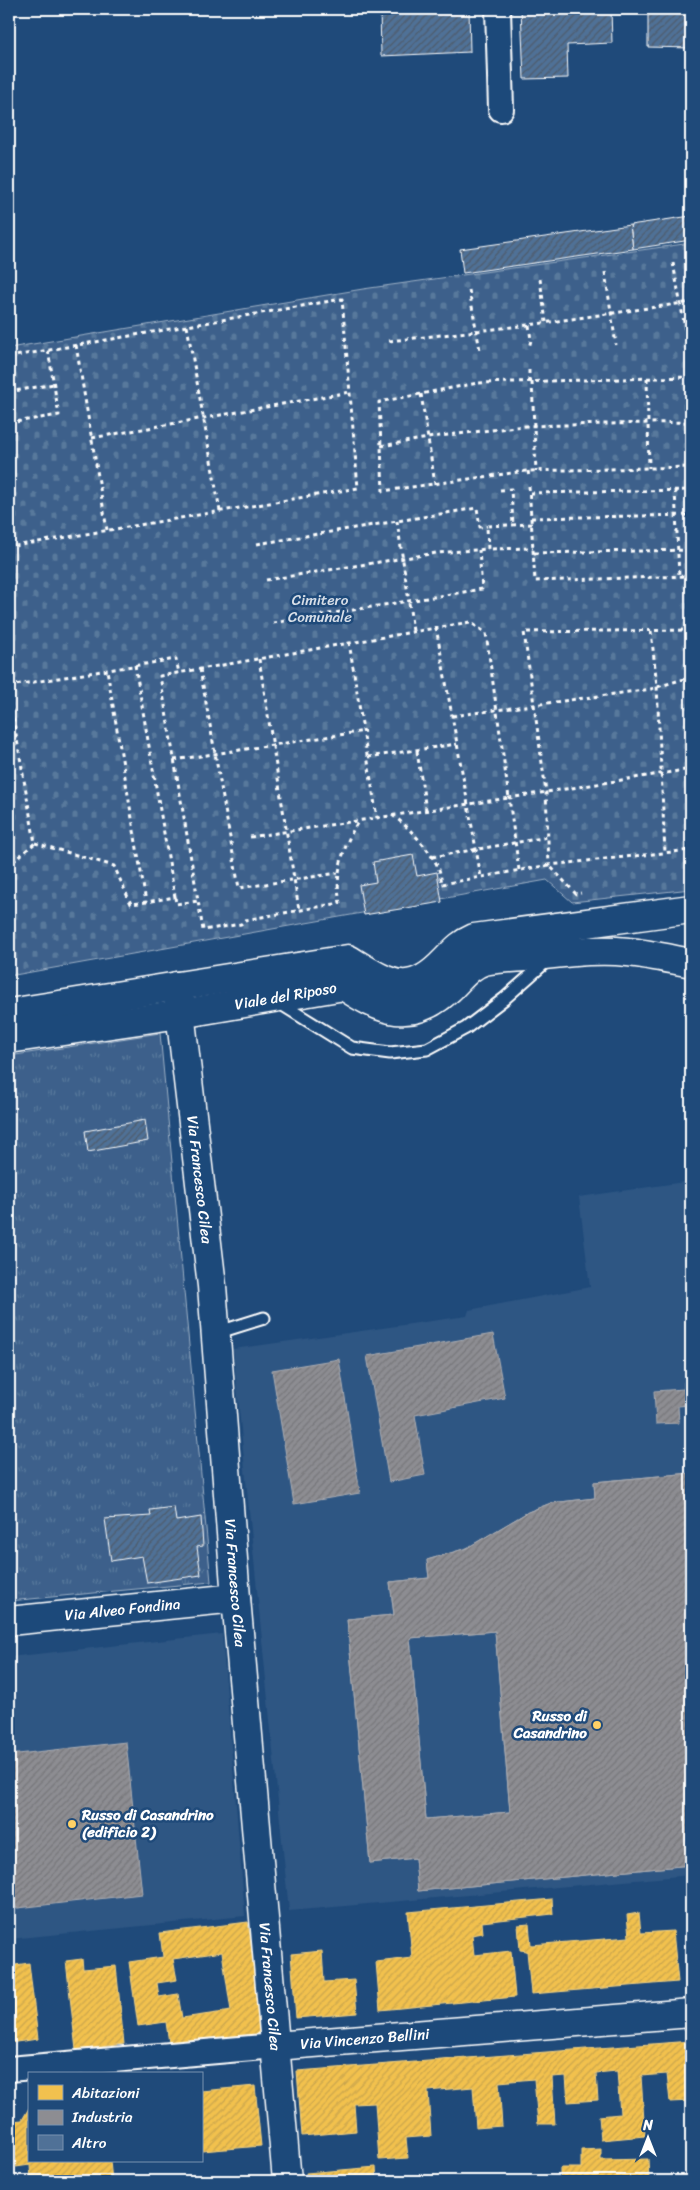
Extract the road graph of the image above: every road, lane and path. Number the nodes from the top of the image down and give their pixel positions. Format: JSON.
{"nodes":[{"id":1,"x":498,"y":9,"type":"edge"},
{"id":2,"x":501,"y":109,"type":"dead end"},
{"id":3,"x":673,"y":263,"type":"dead end"},
{"id":4,"x":605,"y":272,"type":"dead end"},
{"id":5,"x":540,"y":280,"type":"dead end"},
{"id":6,"x":469,"y":290,"type":"dead end"},
{"id":7,"x":691,"y":302,"type":"edge"},
{"id":8,"x":681,"y":304,"type":"junction"},
{"id":9,"x":612,"y":313,"type":"junction"},
{"id":10,"x":546,"y":322,"type":"junction"},
{"id":11,"x":529,"y":325,"type":"junction"},
{"id":12,"x":187,"y":326,"type":"junction"},
{"id":13,"x":477,"y":331,"type":"junction"},
{"id":14,"x":389,"y":341,"type":"dead end"},
{"id":15,"x":688,"y":344,"type":"dead end"},
{"id":16,"x":76,"y":345,"type":"junction"},
{"id":17,"x":616,"y":345,"type":"dead end"},
{"id":18,"x":529,"y":348,"type":"dead end"},
{"id":19,"x":48,"y":350,"type":"junction"},
{"id":20,"x":480,"y":350,"type":"dead end"},
{"id":21,"x":9,"y":357,"type":"edge"},
{"id":22,"x":529,"y":369,"type":"dead end"},
{"id":23,"x":691,"y":377,"type":"edge"},
{"id":24,"x":647,"y":378,"type":"junction"},
{"id":25,"x":530,"y":382,"type":"junction"},
{"id":26,"x":54,"y":384,"type":"junction"},
{"id":27,"x":9,"y":392,"type":"edge"},
{"id":28,"x":350,"y":392,"type":"junction"},
{"id":29,"x":421,"y":394,"type":"junction"},
{"id":30,"x":204,"y":418,"type":"junction"},
{"id":31,"x":691,"y":422,"type":"edge"},
{"id":32,"x":9,"y":423,"type":"edge"},
{"id":33,"x":648,"y":423,"type":"junction"},
{"id":34,"x":534,"y":426,"type":"junction"},
{"id":35,"x":92,"y":438,"type":"junction"},
{"id":36,"x":427,"y":438,"type":"junction"},
{"id":37,"x":381,"y":446,"type":"junction"},
{"id":38,"x":691,"y":467,"type":"edge"},
{"id":39,"x":649,"y":468,"type":"junction"},
{"id":40,"x":528,"y":471,"type":"junction"},
{"id":41,"x":536,"y":471,"type":"junction"},
{"id":42,"x":528,"y":478,"type":"dead end"},
{"id":43,"x":435,"y":484,"type":"junction"},
{"id":44,"x":529,"y":486,"type":"dead end"},
{"id":45,"x":500,"y":490,"type":"dead end"},
{"id":46,"x":675,"y":490,"type":"junction"},
{"id":47,"x":691,"y":490,"type":"edge"},
{"id":48,"x":530,"y":493,"type":"junction"},
{"id":49,"x":220,"y":511,"type":"junction"},
{"id":50,"x":676,"y":515,"type":"junction"},
{"id":51,"x":691,"y":515,"type":"edge"},
{"id":52,"x":531,"y":518,"type":"junction"},
{"id":53,"x":397,"y":521,"type":"junction"},
{"id":54,"x":532,"y":524,"type":"junction"},
{"id":55,"x":513,"y":525,"type":"junction"},
{"id":56,"x":487,"y":526,"type":"junction"},
{"id":57,"x":107,"y":530,"type":"junction"},
{"id":58,"x":257,"y":544,"type":"dead end"},
{"id":59,"x":9,"y":546,"type":"edge"},
{"id":60,"x":488,"y":549,"type":"junction"},
{"id":61,"x":479,"y":550,"type":"junction"},
{"id":62,"x":691,"y":550,"type":"edge"},
{"id":63,"x":534,"y":551,"type":"junction"},
{"id":64,"x":678,"y":551,"type":"junction"},
{"id":65,"x":402,"y":559,"type":"junction"},
{"id":66,"x":679,"y":576,"type":"junction"},
{"id":67,"x":691,"y":576,"type":"edge"},
{"id":68,"x":266,"y":580,"type":"dead end"},
{"id":69,"x":409,"y":602,"type":"junction"},
{"id":70,"x":273,"y":623,"type":"dead end"},
{"id":71,"x":436,"y":627,"type":"junction"},
{"id":72,"x":651,"y":630,"type":"junction"},
{"id":73,"x":691,"y":630,"type":"edge"},
{"id":74,"x":414,"y":631,"type":"junction"},
{"id":75,"x":349,"y":642,"type":"junction"},
{"id":76,"x":259,"y":659,"type":"junction"},
{"id":77,"x":135,"y":666,"type":"junction"},
{"id":78,"x":200,"y":669,"type":"junction"},
{"id":79,"x":107,"y":670,"type":"junction"},
{"id":80,"x":179,"y":673,"type":"junction"},
{"id":81,"x":691,"y":678,"type":"edge"},
{"id":82,"x":9,"y":686,"type":"edge"},
{"id":83,"x":657,"y":686,"type":"junction"},
{"id":84,"x":9,"y":694,"type":"edge"},
{"id":85,"x":534,"y":704,"type":"junction"},
{"id":86,"x":497,"y":709,"type":"junction"},
{"id":87,"x":452,"y":716,"type":"junction"},
{"id":88,"x":365,"y":731,"type":"junction"},
{"id":89,"x":456,"y":744,"type":"junction"},
{"id":90,"x":273,"y":745,"type":"junction"},
{"id":91,"x":417,"y":751,"type":"junction"},
{"id":92,"x":215,"y":755,"type":"junction"},
{"id":93,"x":368,"y":757,"type":"junction"},
{"id":94,"x":174,"y":760,"type":"junction"},
{"id":95,"x":691,"y":769,"type":"edge"},
{"id":96,"x":661,"y":774,"type":"junction"},
{"id":97,"x":546,"y":792,"type":"junction"},
{"id":98,"x":509,"y":798,"type":"junction"},
{"id":99,"x":467,"y":804,"type":"junction"},
{"id":100,"x":426,"y":810,"type":"junction"},
{"id":101,"x":392,"y":815,"type":"junction"},
{"id":102,"x":377,"y":818,"type":"junction"},
{"id":103,"x":359,"y":820,"type":"junction"},
{"id":104,"x":287,"y":831,"type":"junction"},
{"id":105,"x":250,"y":837,"type":"dead end"},
{"id":106,"x":548,"y":837,"type":"junction"},
{"id":107,"x":515,"y":843,"type":"junction"},
{"id":108,"x":35,"y":844,"type":"junction"},
{"id":109,"x":476,"y":850,"type":"junction"},
{"id":110,"x":691,"y":850,"type":"edge"},
{"id":111,"x":665,"y":853,"type":"junction"},
{"id":112,"x":431,"y":858,"type":"junction"},
{"id":113,"x":9,"y":865,"type":"edge"},
{"id":114,"x":549,"y":865,"type":"junction"},
{"id":115,"x":519,"y":870,"type":"junction"},
{"id":116,"x":338,"y":872,"type":"junction"},
{"id":117,"x":481,"y":877,"type":"junction"},
{"id":118,"x":294,"y":879,"type":"junction"},
{"id":119,"x":586,"y":893,"type":"dead end"},
{"id":120,"x":175,"y":897,"type":"junction"},
{"id":121,"x":198,"y":901,"type":"junction"},
{"id":122,"x":146,"y":902,"type":"junction"},
{"id":123,"x":299,"y":910,"type":"junction"},
{"id":124,"x":688,"y":911,"type":"edge"},
{"id":125,"x":556,"y":954,"type":"junction"},
{"id":126,"x":691,"y":963,"type":"edge"},
{"id":127,"x":177,"y":986,"type":"junction"},
{"id":128,"x":272,"y":998,"type":"junction"},
{"id":129,"x":9,"y":1013,"type":"edge"},
{"id":130,"x":180,"y":1014,"type":"junction"},
{"id":131,"x":9,"y":1039,"type":"edge"},
{"id":132,"x":264,"y":1318,"type":"dead end"},
{"id":133,"x":216,"y":1333,"type":"junction"},
{"id":134,"x":236,"y":1598,"type":"junction"},
{"id":135,"x":9,"y":1622,"type":"edge"},
{"id":136,"x":691,"y":2013,"type":"edge"},
{"id":137,"x":275,"y":2046,"type":"junction"},
{"id":138,"x":9,"y":2069,"type":"edge"},
{"id":139,"x":287,"y":2181,"type":"edge"}],
"edges":[{"from":1,"to":2,"type":"street"},
{"from":3,"to":8,"type":"path"},
{"from":4,"to":9,"type":"path"},
{"from":5,"to":10,"type":"path"},
{"from":6,"to":13,"type":"path"},
{"from":7,"to":8,"type":"path"},
{"from":8,"to":9,"type":"path"},
{"from":8,"to":15,"type":"path"},
{"from":9,"to":10,"type":"path"},
{"from":9,"to":17,"type":"path"},
{"from":10,"to":11,"type":"path"},
{"from":11,"to":13,"type":"path"},
{"from":11,"to":18,"type":"path"},
{"from":12,"to":16,"type":"path"},
{"from":12,"to":28,"type":"path"},
{"from":12,"to":30,"type":"path"},
{"from":13,"to":14,"type":"path"},
{"from":13,"to":20,"type":"path"},
{"from":16,"to":19,"type":"path"},
{"from":16,"to":35,"type":"path"},
{"from":19,"to":21,"type":"path"},
{"from":19,"to":26,"type":"path"},
{"from":22,"to":25,"type":"path"},
{"from":23,"to":24,"type":"path"},
{"from":24,"to":25,"type":"path"},
{"from":24,"to":33,"type":"path"},
{"from":25,"to":29,"type":"path"},
{"from":25,"to":34,"type":"path"},
{"from":26,"to":27,"type":"path"},
{"from":26,"to":32,"type":"path"},
{"from":28,"to":30,"type":"path"},
{"from":28,"to":49,"type":"path"},
{"from":29,"to":36,"type":"path"},
{"from":29,"to":37,"type":"path"},
{"from":30,"to":35,"type":"path"},
{"from":30,"to":49,"type":"path"},
{"from":31,"to":33,"type":"path"},
{"from":33,"to":34,"type":"path"},
{"from":33,"to":39,"type":"path"},
{"from":34,"to":36,"type":"path"},
{"from":34,"to":41,"type":"path"},
{"from":35,"to":57,"type":"path"},
{"from":36,"to":37,"type":"path"},
{"from":36,"to":43,"type":"path"},
{"from":37,"to":43,"type":"path"},
{"from":38,"to":39,"type":"path"},
{"from":39,"to":41,"type":"path"},
{"from":40,"to":41,"type":"path"},
{"from":40,"to":42,"type":"path"},
{"from":40,"to":43,"type":"path"},
{"from":44,"to":48,"type":"path"},
{"from":45,"to":55,"type":"path"},
{"from":46,"to":47,"type":"path"},
{"from":46,"to":48,"type":"path"},
{"from":46,"to":50,"type":"path"},
{"from":48,"to":52,"type":"path"},
{"from":49,"to":57,"type":"path"},
{"from":50,"to":51,"type":"path"},
{"from":50,"to":52,"type":"path"},
{"from":50,"to":64,"type":"path"},
{"from":52,"to":54,"type":"path"},
{"from":53,"to":56,"type":"path"},
{"from":53,"to":58,"type":"path"},
{"from":53,"to":65,"type":"path"},
{"from":54,"to":55,"type":"path"},
{"from":54,"to":63,"type":"path"},
{"from":55,"to":56,"type":"path"},
{"from":56,"to":60,"type":"path"},
{"from":57,"to":59,"type":"path"},
{"from":60,"to":61,"type":"path"},
{"from":60,"to":63,"type":"path"},
{"from":61,"to":65,"type":"path"},
{"from":61,"to":69,"type":"path"},
{"from":62,"to":64,"type":"path"},
{"from":63,"to":64,"type":"path"},
{"from":63,"to":66,"type":"path"},
{"from":64,"to":66,"type":"path"},
{"from":65,"to":68,"type":"path"},
{"from":65,"to":69,"type":"path"},
{"from":66,"to":67,"type":"path"},
{"from":69,"to":70,"type":"path"},
{"from":69,"to":74,"type":"path"},
{"from":71,"to":74,"type":"path"},
{"from":71,"to":86,"type":"path"},
{"from":71,"to":87,"type":"path"},
{"from":72,"to":73,"type":"path"},
{"from":72,"to":83,"type":"path"},
{"from":72,"to":85,"type":"path"},
{"from":74,"to":75,"type":"path"},
{"from":75,"to":76,"type":"path"},
{"from":75,"to":88,"type":"path"},
{"from":76,"to":78,"type":"path"},
{"from":76,"to":90,"type":"path"},
{"from":77,"to":79,"type":"path"},
{"from":77,"to":80,"type":"path"},
{"from":77,"to":120,"type":"path"},
{"from":78,"to":80,"type":"path"},
{"from":78,"to":92,"type":"path"},
{"from":79,"to":82,"type":"path"},
{"from":79,"to":122,"type":"path"},
{"from":80,"to":94,"type":"path"},
{"from":81,"to":83,"type":"path"},
{"from":83,"to":85,"type":"path"},
{"from":83,"to":96,"type":"path"},
{"from":84,"to":108,"type":"path"},
{"from":85,"to":86,"type":"path"},
{"from":85,"to":97,"type":"path"},
{"from":86,"to":87,"type":"path"},
{"from":86,"to":98,"type":"path"},
{"from":87,"to":89,"type":"path"},
{"from":88,"to":90,"type":"path"},
{"from":88,"to":93,"type":"path"},
{"from":89,"to":91,"type":"path"},
{"from":89,"to":99,"type":"path"},
{"from":90,"to":92,"type":"path"},
{"from":90,"to":104,"type":"path"},
{"from":91,"to":93,"type":"path"},
{"from":91,"to":100,"type":"path"},
{"from":92,"to":94,"type":"path"},
{"from":92,"to":118,"type":"path"},
{"from":93,"to":102,"type":"path"},
{"from":94,"to":121,"type":"path"},
{"from":95,"to":96,"type":"path"},
{"from":96,"to":97,"type":"path"},
{"from":96,"to":111,"type":"path"},
{"from":97,"to":98,"type":"path"},
{"from":97,"to":106,"type":"path"},
{"from":98,"to":99,"type":"path"},
{"from":98,"to":107,"type":"path"},
{"from":99,"to":100,"type":"path"},
{"from":99,"to":109,"type":"path"},
{"from":100,"to":101,"type":"path"},
{"from":101,"to":102,"type":"path"},
{"from":101,"to":112,"type":"path"},
{"from":102,"to":103,"type":"path"},
{"from":103,"to":104,"type":"path"},
{"from":103,"to":116,"type":"path"},
{"from":104,"to":105,"type":"path"},
{"from":104,"to":118,"type":"path"},
{"from":106,"to":107,"type":"path"},
{"from":106,"to":114,"type":"path"},
{"from":107,"to":109,"type":"path"},
{"from":107,"to":115,"type":"path"},
{"from":108,"to":113,"type":"path"},
{"from":108,"to":122,"type":"path"},
{"from":109,"to":112,"type":"path"},
{"from":109,"to":117,"type":"path"},
{"from":110,"to":111,"type":"path"},
{"from":111,"to":114,"type":"path"},
{"from":112,"to":117,"type":"path"},
{"from":114,"to":115,"type":"path"},
{"from":114,"to":119,"type":"path"},
{"from":115,"to":117,"type":"path"},
{"from":116,"to":118,"type":"path"},
{"from":116,"to":123,"type":"path"},
{"from":118,"to":123,"type":"path"},
{"from":120,"to":121,"type":"path"},
{"from":120,"to":122,"type":"path"},
{"from":121,"to":123,"type":"path"},
{"from":124,"to":127,"type":"street","name":"Viale del Riposo"},
{"from":125,"to":126,"type":"street","name":"Viale del Riposo"},
{"from":125,"to":128,"type":"street","name":"Viale del Riposo"},
{"from":125,"to":128,"type":"lane"},
{"from":127,"to":129,"type":"street","name":"Viale del Riposo"},
{"from":127,"to":130,"type":"street","name":"Via Francesco Cilea"},
{"from":128,"to":130,"type":"street","name":"Viale del Riposo"},
{"from":130,"to":131,"type":"street","name":"Viale del Riposo"},
{"from":130,"to":133,"type":"street","name":"Via Francesco Cilea"},
{"from":132,"to":133,"type":"lane"},
{"from":133,"to":134,"type":"street","name":"Via Francesco Cilea"},
{"from":134,"to":135,"type":"street","name":"Via Alveo Fondina"},
{"from":134,"to":137,"type":"street","name":"Via Francesco Cilea"},
{"from":136,"to":137,"type":"street","name":"Via Vincenzo Bellini"},
{"from":137,"to":138,"type":"street","name":"Via Vincenzo Bellini"},
{"from":137,"to":139,"type":"street","name":"Via Francesco Cilea"}]}
